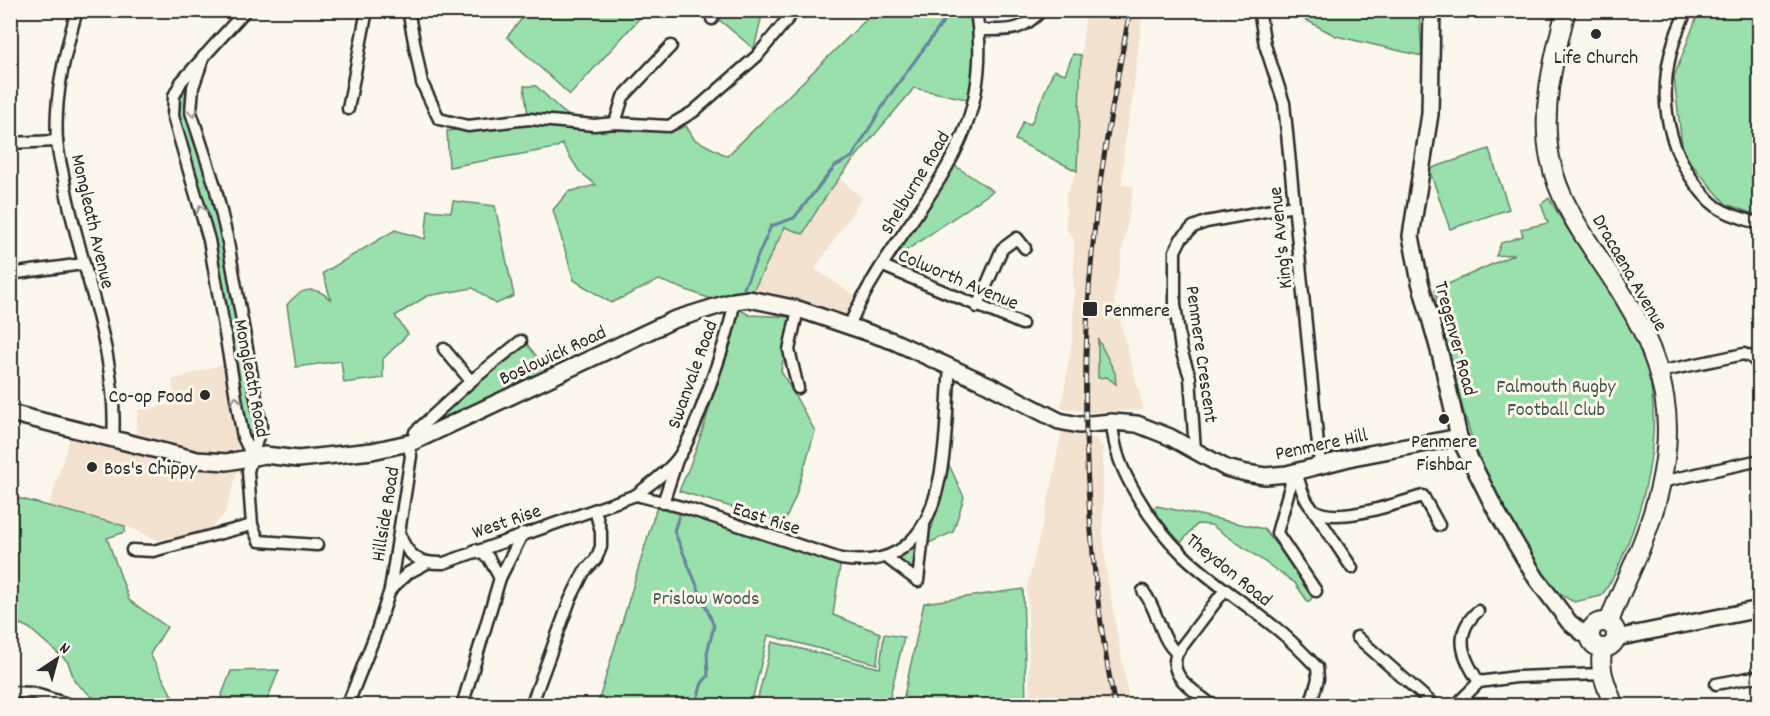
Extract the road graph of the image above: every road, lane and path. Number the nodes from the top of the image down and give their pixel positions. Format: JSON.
{"nodes":[{"id":1,"x":77,"y":10,"type":"edge"},
{"id":2,"x":246,"y":10,"type":"edge"},
{"id":3,"x":367,"y":10,"type":"edge"},
{"id":4,"x":408,"y":10,"type":"edge"},
{"id":5,"x":795,"y":10,"type":"edge"},
{"id":6,"x":976,"y":10,"type":"edge"},
{"id":7,"x":1042,"y":10,"type":"edge"},
{"id":8,"x":1259,"y":10,"type":"edge"},
{"id":9,"x":1432,"y":10,"type":"edge"},
{"id":10,"x":1566,"y":10,"type":"edge"},
{"id":11,"x":1687,"y":10,"type":"edge"},
{"id":12,"x":979,"y":30,"type":"junction"},
{"id":13,"x":670,"y":46,"type":"dead end"},
{"id":14,"x":204,"y":56,"type":"junction"},
{"id":15,"x":348,"y":109,"type":"dead end"},
{"id":16,"x":615,"y":123,"type":"junction"},
{"id":17,"x":57,"y":141,"type":"junction"},
{"id":18,"x":10,"y":143,"type":"edge"},
{"id":19,"x":1294,"y":206,"type":"junction"},
{"id":20,"x":1760,"y":224,"type":"edge"},
{"id":21,"x":1025,"y":248,"type":"dead end"},
{"id":22,"x":83,"y":264,"type":"junction"},
{"id":23,"x":883,"y":266,"type":"junction"},
{"id":24,"x":10,"y":274,"type":"edge"},
{"id":25,"x":734,"y":301,"type":"junction"},
{"id":26,"x":977,"y":307,"type":"junction"},
{"id":27,"x":798,"y":309,"type":"junction"},
{"id":28,"x":1022,"y":324,"type":"dead end"},
{"id":29,"x":849,"y":326,"type":"junction"},
{"id":30,"x":521,"y":342,"type":"dead end"},
{"id":31,"x":444,"y":349,"type":"dead end"},
{"id":32,"x":1760,"y":366,"type":"edge"},
{"id":33,"x":950,"y":367,"type":"junction"},
{"id":34,"x":1659,"y":372,"type":"junction"},
{"id":35,"x":471,"y":381,"type":"junction"},
{"id":36,"x":798,"y":388,"type":"dead end"},
{"id":37,"x":10,"y":413,"type":"edge"},
{"id":38,"x":1112,"y":422,"type":"junction"},
{"id":39,"x":1095,"y":425,"type":"joint"},
{"id":40,"x":1459,"y":437,"type":"junction"},
{"id":41,"x":113,"y":440,"type":"junction"},
{"id":42,"x":411,"y":442,"type":"junction"},
{"id":43,"x":1195,"y":451,"type":"junction"},
{"id":44,"x":252,"y":456,"type":"junction"},
{"id":45,"x":678,"y":458,"type":"junction"},
{"id":46,"x":1760,"y":460,"type":"edge"},
{"id":47,"x":1320,"y":465,"type":"junction"},
{"id":48,"x":1291,"y":473,"type":"junction"},
{"id":49,"x":1661,"y":482,"type":"junction"},
{"id":50,"x":636,"y":495,"type":"junction"},
{"id":51,"x":663,"y":502,"type":"junction"},
{"id":52,"x":1312,"y":508,"type":"junction"},
{"id":53,"x":595,"y":510,"type":"junction"},
{"id":54,"x":252,"y":525,"type":"junction"},
{"id":55,"x":1439,"y":525,"type":"dead end"},
{"id":56,"x":924,"y":527,"type":"junction"},
{"id":57,"x":523,"y":532,"type":"junction"},
{"id":58,"x":400,"y":535,"type":"junction"},
{"id":59,"x":317,"y":544,"type":"dead end"},
{"id":60,"x":132,"y":550,"type":"dead end"},
{"id":61,"x":475,"y":550,"type":"junction"},
{"id":62,"x":887,"y":558,"type":"junction"},
{"id":63,"x":425,"y":564,"type":"junction"},
{"id":64,"x":1352,"y":568,"type":"dead end"},
{"id":65,"x":500,"y":578,"type":"junction"},
{"id":66,"x":390,"y":590,"type":"junction"},
{"id":67,"x":1143,"y":591,"type":"dead end"},
{"id":68,"x":1224,"y":591,"type":"junction"},
{"id":69,"x":1316,"y":591,"type":"dead end"},
{"id":70,"x":1760,"y":609,"type":"edge"},
{"id":71,"x":1478,"y":611,"type":"dead end"},
{"id":72,"x":1604,"y":636,"type":"junction"},
{"id":73,"x":1358,"y":638,"type":"dead end"},
{"id":74,"x":1177,"y":653,"type":"junction"},
{"id":75,"x":1602,"y":674,"type":"junction"},
{"id":76,"x":1759,"y":676,"type":"edge"},
{"id":77,"x":1479,"y":682,"type":"junction"},
{"id":78,"x":1716,"y":684,"type":"dead end"},
{"id":79,"x":10,"y":692,"type":"edge"},
{"id":80,"x":74,"y":705,"type":"edge"},
{"id":81,"x":347,"y":705,"type":"edge"},
{"id":82,"x":462,"y":705,"type":"edge"},
{"id":83,"x":531,"y":705,"type":"edge"},
{"id":84,"x":1213,"y":705,"type":"edge"},
{"id":85,"x":1310,"y":705,"type":"edge"},
{"id":86,"x":1435,"y":705,"type":"edge"},
{"id":87,"x":1455,"y":705,"type":"edge"},
{"id":88,"x":1614,"y":705,"type":"edge"}],
"edges":[{"from":1,"to":17,"type":"street","name":"Mongleath Avenue"},
{"from":2,"to":14,"type":"street","name":"Mongleath Road"},
{"from":3,"to":15,"type":"street"},
{"from":4,"to":16,"type":"street"},
{"from":5,"to":16,"type":"street"},
{"from":6,"to":12,"type":"street","name":"Shelburne Road"},
{"from":7,"to":12,"type":"street"},
{"from":8,"to":19,"type":"street","name":"King's Avenue"},
{"from":9,"to":40,"type":"street","name":"Tregenver Road"},
{"from":10,"to":34,"type":"main road","name":"Dracaena Avenue"},
{"from":11,"to":20,"type":"street"},
{"from":12,"to":23,"type":"street","name":"Shelburne Road"},
{"from":13,"to":16,"type":"street"},
{"from":14,"to":44,"type":"street","name":"Mongleath Road","one_way":true},
{"from":44,"to":14,"type":"street","name":"Mongleath Road","one_way":true},
{"from":17,"to":18,"type":"street"},
{"from":17,"to":22,"type":"street","name":"Mongleath Avenue"},
{"from":19,"to":43,"type":"street","name":"Penmere Crescent"},
{"from":19,"to":47,"type":"street","name":"King's Avenue"},
{"from":21,"to":26,"type":"street"},
{"from":22,"to":24,"type":"street"},
{"from":22,"to":41,"type":"street","name":"Mongleath Avenue"},
{"from":23,"to":26,"type":"street","name":"Colworth Avenue"},
{"from":23,"to":29,"type":"street","name":"Shelburne Road"},
{"from":25,"to":27,"type":"street","name":"Boslowick Road"},
{"from":25,"to":42,"type":"street","name":"Boslowick Road"},
{"from":25,"to":45,"type":"street","name":"Swanvale Road"},
{"from":26,"to":28,"type":"street","name":"Colworth Avenue"},
{"from":27,"to":29,"type":"street","name":"Boslowick Road"},
{"from":27,"to":36,"type":"street"},
{"from":29,"to":33,"type":"street","name":"Boslowick Road"},
{"from":30,"to":35,"type":"street"},
{"from":31,"to":35,"type":"street"},
{"from":32,"to":34,"type":"street"},
{"from":33,"to":39,"type":"street","name":"Boslowick Road"},
{"from":33,"to":56,"type":"street","name":"East Rise"},
{"from":34,"to":49,"type":"main road","name":"Dracaena Avenue"},
{"from":35,"to":42,"type":"street"},
{"from":37,"to":41,"type":"street","name":"Boslowick Road"},
{"from":38,"to":39,"type":"street","name":"Penmere Hill"},
{"from":38,"to":43,"type":"street","name":"Penmere Hill"},
{"from":38,"to":68,"type":"street","name":"Theydon Road"},
{"from":40,"to":47,"type":"street","name":"Penmere Hill"},
{"from":40,"to":72,"type":"street","name":"Tregenver Road"},
{"from":41,"to":44,"type":"street","name":"Boslowick Road"},
{"from":42,"to":44,"type":"street","name":"Boslowick Road"},
{"from":42,"to":58,"type":"street","name":"Hillside Road"},
{"from":43,"to":48,"type":"street","name":"Penmere Hill"},
{"from":44,"to":54,"type":"street"},
{"from":45,"to":50,"type":"street","name":"Swanvale Road"},
{"from":45,"to":51,"type":"street","name":"Swanvale Road"},
{"from":46,"to":49,"type":"street"},
{"from":47,"to":48,"type":"street","name":"Penmere Hill"},
{"from":48,"to":52,"type":"street"},
{"from":48,"to":69,"type":"street"},
{"from":49,"to":72,"type":"main road","name":"Dracaena Avenue"},
{"from":50,"to":51,"type":"street","name":"East Rise"},
{"from":50,"to":53,"type":"street","name":"West Rise"},
{"from":51,"to":62,"type":"street","name":"East Rise"},
{"from":52,"to":55,"type":"street"},
{"from":52,"to":64,"type":"street"},
{"from":53,"to":57,"type":"street","name":"West Rise"},
{"from":53,"to":83,"type":"street"},
{"from":54,"to":59,"type":"street"},
{"from":54,"to":60,"type":"street"},
{"from":56,"to":62,"type":"street","name":"East Rise"},
{"from":56,"to":62,"type":"street","name":"East Rise"},
{"from":57,"to":61,"type":"street","name":"West Rise"},
{"from":57,"to":65,"type":"street"},
{"from":58,"to":63,"type":"street"},
{"from":58,"to":66,"type":"street","name":"Hillside Road"},
{"from":61,"to":63,"type":"street","name":"West Rise"},
{"from":61,"to":65,"type":"street"},
{"from":63,"to":66,"type":"street","name":"Hillside Road"},
{"from":65,"to":82,"type":"street"},
{"from":66,"to":81,"type":"street","name":"Hillside Road"},
{"from":67,"to":74,"type":"street"},
{"from":68,"to":74,"type":"street"},
{"from":68,"to":85,"type":"street","name":"Theydon Road"},
{"from":70,"to":72,"type":"street"},
{"from":71,"to":77,"type":"street"},
{"from":72,"to":75,"type":"main road","name":"Dracaena Avenue"},
{"from":73,"to":86,"type":"street"},
{"from":74,"to":84,"type":"street"},
{"from":75,"to":77,"type":"street"},
{"from":75,"to":88,"type":"main road"},
{"from":76,"to":78,"type":"street"},
{"from":77,"to":87,"type":"street"},
{"from":79,"to":80,"type":"street"}]}
